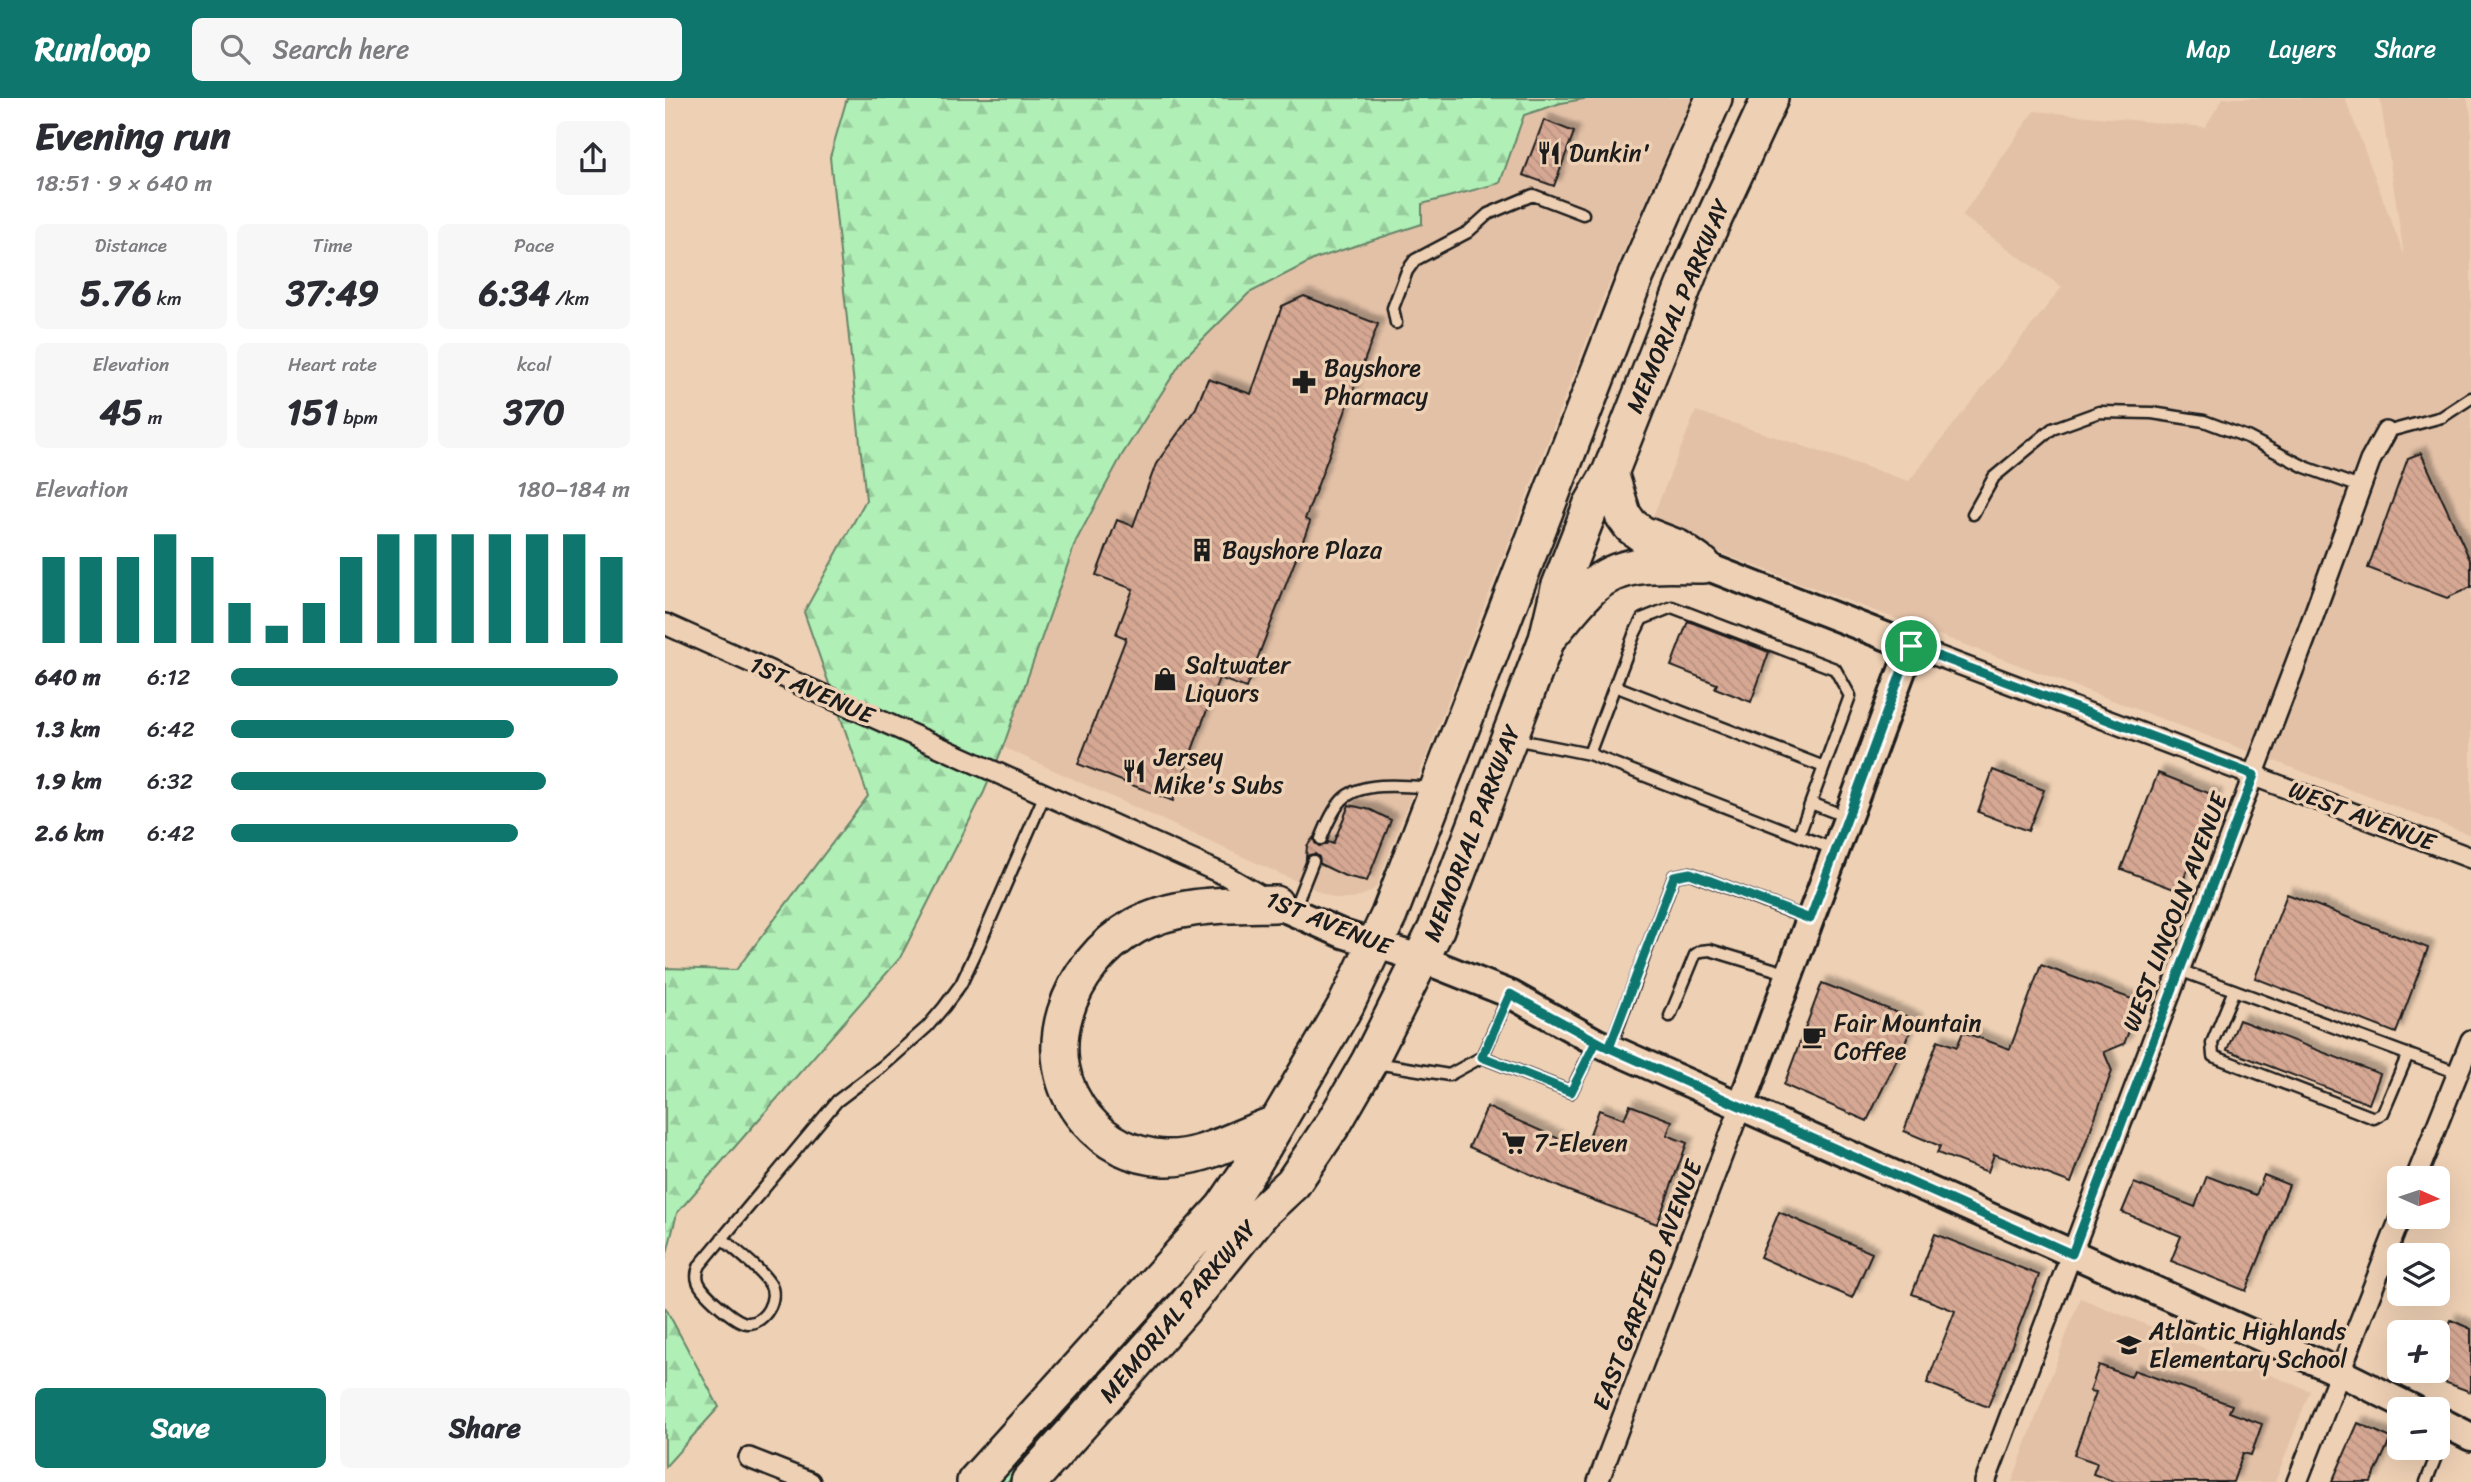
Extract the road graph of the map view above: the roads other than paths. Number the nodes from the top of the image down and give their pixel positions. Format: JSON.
{"nodes":[{"id":1,"x":1714,"y":98,"type":"edge"},
{"id":2,"x":1770,"y":98,"type":"edge"},
{"id":3,"x":1583,"y":214,"type":"dead end"},
{"id":4,"x":1396,"y":323,"type":"dead end"},
{"id":5,"x":2471,"y":398,"type":"edge"},
{"id":6,"x":2386,"y":432,"type":"joint"},
{"id":7,"x":1610,"y":473,"type":"junction"},
{"id":8,"x":2360,"y":487,"type":"junction"},
{"id":9,"x":1973,"y":514,"type":"dead end"},
{"id":10,"x":1703,"y":565,"type":"junction"},
{"id":11,"x":665,"y":624,"type":"edge"},
{"id":12,"x":1547,"y":639,"type":"junction"},
{"id":13,"x":1911,"y":646,"type":"junction"},
{"id":14,"x":1615,"y":686,"type":"junction"},
{"id":15,"x":1510,"y":738,"type":"junction"},
{"id":16,"x":1589,"y":754,"type":"junction"},
{"id":17,"x":1824,"y":767,"type":"junction"},
{"id":18,"x":2254,"y":775,"type":"junction"},
{"id":19,"x":1437,"y":789,"type":"junction"},
{"id":20,"x":1045,"y":794,"type":"junction"},
{"id":21,"x":1811,"y":803,"type":"junction"},
{"id":22,"x":1848,"y":818,"type":"junction"},
{"id":23,"x":1799,"y":835,"type":"junction"},
{"id":24,"x":1321,"y":839,"type":"dead end"},
{"id":25,"x":1836,"y":850,"type":"junction"},
{"id":26,"x":2471,"y":858,"type":"edge"},
{"id":27,"x":1313,"y":861,"type":"dead end"},
{"id":28,"x":1284,"y":908,"type":"junction"},
{"id":29,"x":1810,"y":919,"type":"junction"},
{"id":30,"x":1376,"y":945,"type":"junction"},
{"id":31,"x":1422,"y":959,"type":"junction"},
{"id":32,"x":2179,"y":970,"type":"junction"},
{"id":33,"x":1789,"y":974,"type":"junction"},
{"id":34,"x":2234,"y":990,"type":"junction"},
{"id":35,"x":1510,"y":994,"type":"junction"},
{"id":36,"x":1669,"y":1016,"type":"dead end"},
{"id":37,"x":2471,"y":1040,"type":"edge"},
{"id":38,"x":1603,"y":1045,"type":"junction"},
{"id":39,"x":2408,"y":1054,"type":"junction"},
{"id":40,"x":1482,"y":1057,"type":"junction"},
{"id":41,"x":1369,"y":1062,"type":"junction"},
{"id":42,"x":2458,"y":1073,"type":"junction"},
{"id":43,"x":1741,"y":1106,"type":"junction"},
{"id":44,"x":1275,"y":1124,"type":"junction"},
{"id":45,"x":2421,"y":1166,"type":"edge"},
{"id":46,"x":2396,"y":1229,"type":"edge"},
{"id":47,"x":722,"y":1238,"type":"junction"},
{"id":48,"x":2072,"y":1254,"type":"junction"},
{"id":49,"x":2339,"y":1372,"type":"junction"},
{"id":50,"x":2390,"y":1397,"type":"edge"},
{"id":51,"x":2452,"y":1428,"type":"edge"},
{"id":52,"x":749,"y":1458,"type":"dead end"},
{"id":53,"x":810,"y":1482,"type":"edge"},
{"id":54,"x":975,"y":1482,"type":"edge"},
{"id":55,"x":1029,"y":1482,"type":"edge"},
{"id":56,"x":1598,"y":1482,"type":"edge"},
{"id":57,"x":1985,"y":1482,"type":"edge"},
{"id":58,"x":2297,"y":1482,"type":"edge"},
{"id":59,"x":2426,"y":1482,"type":"edge"}],
"edges":[{"from":1,"to":19,"type":"highway","name":"MEMORIAL PARKWAY"},
{"from":2,"to":7,"type":"highway","name":"MEMORIAL PARKWAY"},
{"from":3,"to":4,"type":"lane"},
{"from":5,"to":6,"type":"lane"},
{"from":6,"to":8,"type":"street","name":"WEST LINCOLN AVENUE"},
{"from":7,"to":10,"type":"highway"},
{"from":7,"to":12,"type":"highway","name":"MEMORIAL PARKWAY"},
{"from":8,"to":9,"type":"lane"},
{"from":8,"to":18,"type":"street","name":"WEST LINCOLN AVENUE"},
{"from":10,"to":12,"type":"highway"},
{"from":10,"to":13,"type":"street","name":"WEST AVENUE"},
{"from":11,"to":20,"type":"street","name":"1ST AVENUE"},
{"from":12,"to":15,"type":"highway","name":"MEMORIAL PARKWAY"},
{"from":13,"to":18,"type":"street","name":"WEST AVENUE"},
{"from":13,"to":22,"type":"street"},
{"from":14,"to":16,"type":"lane"},
{"from":14,"to":17,"type":"lane"},
{"from":14,"to":17,"type":"lane"},
{"from":15,"to":16,"type":"lane"},
{"from":15,"to":31,"type":"highway","name":"MEMORIAL PARKWAY"},
{"from":16,"to":23,"type":"lane"},
{"from":17,"to":21,"type":"lane"},
{"from":18,"to":26,"type":"street","name":"WEST AVENUE"},
{"from":18,"to":32,"type":"street","name":"WEST LINCOLN AVENUE"},
{"from":19,"to":24,"type":"lane"},
{"from":19,"to":30,"type":"highway","name":"MEMORIAL PARKWAY"},
{"from":20,"to":28,"type":"street","name":"1ST AVENUE"},
{"from":20,"to":47,"type":"lane"},
{"from":21,"to":22,"type":"lane"},
{"from":21,"to":23,"type":"lane"},
{"from":22,"to":25,"type":"street"},
{"from":23,"to":25,"type":"lane"},
{"from":25,"to":29,"type":"street"},
{"from":27,"to":28,"type":"lane"},
{"from":28,"to":30,"type":"street","name":"1ST AVENUE"},
{"from":28,"to":44,"type":"highway"},
{"from":29,"to":33,"type":"street"},
{"from":29,"to":38,"type":"lane"},
{"from":30,"to":31,"type":"street","name":"1ST AVENUE"},
{"from":30,"to":44,"type":"highway","name":"MEMORIAL PARKWAY"},
{"from":31,"to":35,"type":"street","name":"1ST AVENUE"},
{"from":31,"to":41,"type":"highway","name":"MEMORIAL PARKWAY"},
{"from":32,"to":34,"type":"lane"},
{"from":32,"to":48,"type":"street","name":"WEST LINCOLN AVENUE"},
{"from":33,"to":36,"type":"lane"},
{"from":33,"to":43,"type":"street"},
{"from":34,"to":39,"type":"lane"},
{"from":34,"to":39,"type":"lane"},
{"from":35,"to":38,"type":"street","name":"1ST AVENUE"},
{"from":35,"to":40,"type":"lane"},
{"from":37,"to":42,"type":"street"},
{"from":38,"to":40,"type":"lane"},
{"from":38,"to":43,"type":"street","name":"1ST AVENUE"},
{"from":39,"to":42,"type":"lane"},
{"from":40,"to":41,"type":"lane"},
{"from":41,"to":55,"type":"highway","name":"MEMORIAL PARKWAY"},
{"from":42,"to":45,"type":"street"},
{"from":43,"to":48,"type":"street","name":"1ST AVENUE"},
{"from":43,"to":56,"type":"street","name":"EAST GARFIELD AVENUE"},
{"from":44,"to":54,"type":"highway","name":"MEMORIAL PARKWAY"},
{"from":46,"to":49,"type":"street"},
{"from":47,"to":47,"type":"lane"},
{"from":48,"to":49,"type":"street","name":"1ST AVENUE"},
{"from":48,"to":57,"type":"street","name":"WEST LINCOLN AVENUE"},
{"from":49,"to":50,"type":"street","name":"1ST AVENUE"},
{"from":49,"to":58,"type":"street"},
{"from":51,"to":59,"type":"lane"},
{"from":52,"to":53,"type":"street"}]}
